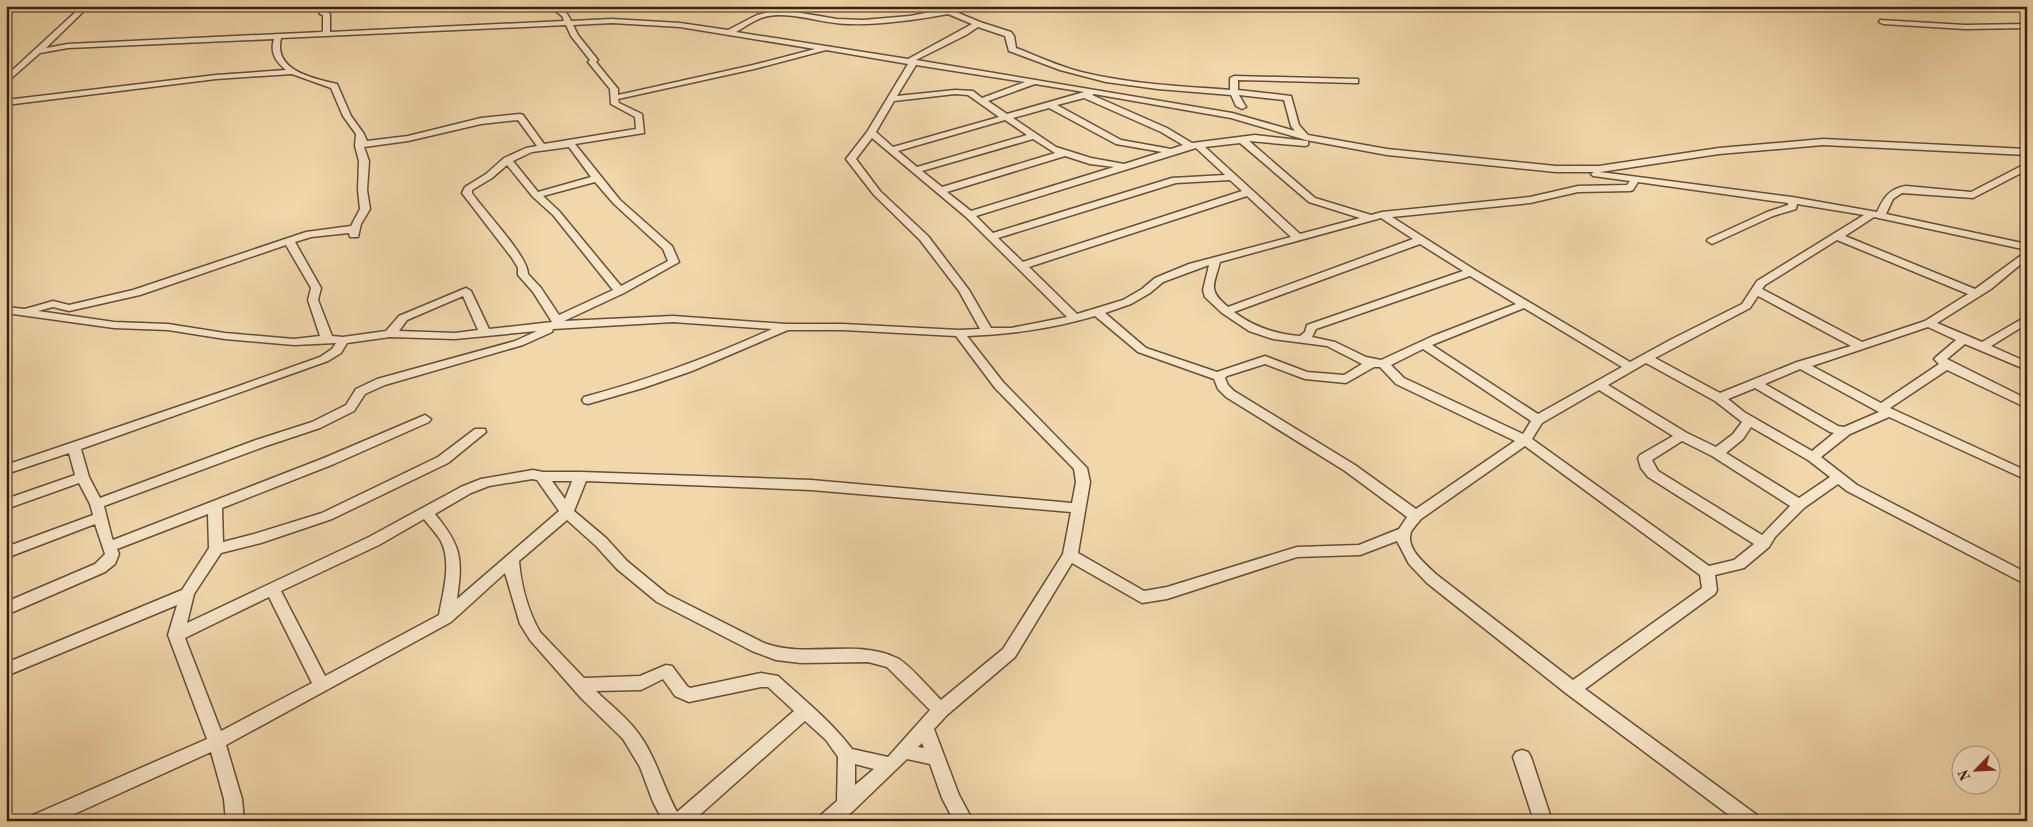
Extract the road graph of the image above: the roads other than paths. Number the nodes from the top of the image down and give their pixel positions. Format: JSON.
{"nodes":[{"id":1,"x":86,"y":6,"type":"edge"},
{"id":2,"x":344,"y":6,"type":"edge"},
{"id":3,"x":552,"y":6,"type":"edge"},
{"id":4,"x":972,"y":6,"type":"edge"},
{"id":5,"x":950,"y":12,"type":"junction"},
{"id":6,"x":1883,"y":22,"type":"dead end"},
{"id":7,"x":568,"y":24,"type":"junction"},
{"id":8,"x":977,"y":24,"type":"junction"},
{"id":9,"x":2027,"y":26,"type":"edge"},
{"id":10,"x":730,"y":32,"type":"junction"},
{"id":11,"x":324,"y":35,"type":"junction"},
{"id":12,"x":278,"y":37,"type":"junction"},
{"id":13,"x":48,"y":44,"type":"junction"},
{"id":14,"x":68,"y":46,"type":"junction"},
{"id":15,"x":827,"y":48,"type":"junction"},
{"id":16,"x":40,"y":51,"type":"junction"},
{"id":17,"x":911,"y":62,"type":"junction"},
{"id":18,"x":294,"y":72,"type":"junction"},
{"id":19,"x":6,"y":81,"type":"edge"},
{"id":20,"x":1034,"y":81,"type":"junction"},
{"id":21,"x":1356,"y":81,"type":"dead end"},
{"id":22,"x":1095,"y":92,"type":"junction"},
{"id":23,"x":1235,"y":94,"type":"junction"},
{"id":24,"x":1085,"y":95,"type":"junction"},
{"id":25,"x":1266,"y":96,"type":"junction"},
{"id":26,"x":614,"y":98,"type":"junction"},
{"id":27,"x":892,"y":99,"type":"junction"},
{"id":28,"x":981,"y":101,"type":"junction"},
{"id":29,"x":6,"y":103,"type":"edge"},
{"id":30,"x":1050,"y":105,"type":"junction"},
{"id":31,"x":1242,"y":107,"type":"junction"},
{"id":32,"x":1007,"y":118,"type":"junction"},
{"id":33,"x":1240,"y":118,"type":"junction"},
{"id":34,"x":870,"y":133,"type":"junction"},
{"id":35,"x":360,"y":134,"type":"junction"},
{"id":36,"x":1034,"y":136,"type":"junction"},
{"id":37,"x":1306,"y":137,"type":"junction"},
{"id":38,"x":1242,"y":139,"type":"junction"},
{"id":39,"x":1320,"y":139,"type":"junction"},
{"id":40,"x":553,"y":145,"type":"junction"},
{"id":41,"x":1194,"y":146,"type":"junction"},
{"id":42,"x":542,"y":147,"type":"junction"},
{"id":43,"x":891,"y":150,"type":"junction"},
{"id":44,"x":1171,"y":151,"type":"junction"},
{"id":45,"x":2027,"y":152,"type":"edge"},
{"id":46,"x":1064,"y":153,"type":"junction"},
{"id":47,"x":507,"y":160,"type":"junction"},
{"id":48,"x":1124,"y":166,"type":"junction"},
{"id":49,"x":2027,"y":166,"type":"edge"},
{"id":50,"x":1556,"y":169,"type":"junction"},
{"id":51,"x":915,"y":170,"type":"junction"},
{"id":52,"x":1233,"y":177,"type":"junction"},
{"id":53,"x":1636,"y":178,"type":"junction"},
{"id":54,"x":596,"y":179,"type":"junction"},
{"id":55,"x":940,"y":191,"type":"junction"},
{"id":56,"x":1249,"y":192,"type":"junction"},
{"id":57,"x":536,"y":195,"type":"junction"},
{"id":58,"x":1792,"y":200,"type":"junction"},
{"id":59,"x":969,"y":215,"type":"junction"},
{"id":60,"x":1382,"y":215,"type":"junction"},
{"id":61,"x":1877,"y":215,"type":"junction"},
{"id":62,"x":1370,"y":218,"type":"junction"},
{"id":63,"x":991,"y":236,"type":"junction"},
{"id":64,"x":1297,"y":236,"type":"junction"},
{"id":65,"x":1836,"y":236,"type":"junction"},
{"id":66,"x":1421,"y":240,"type":"junction"},
{"id":67,"x":289,"y":241,"type":"junction"},
{"id":68,"x":1712,"y":241,"type":"dead end"},
{"id":69,"x":2027,"y":247,"type":"edge"},
{"id":70,"x":2027,"y":254,"type":"edge"},
{"id":71,"x":1215,"y":261,"type":"junction"},
{"id":72,"x":1021,"y":266,"type":"junction"},
{"id":73,"x":1471,"y":272,"type":"junction"},
{"id":74,"x":620,"y":291,"type":"junction"},
{"id":75,"x":1757,"y":291,"type":"junction"},
{"id":76,"x":1977,"y":294,"type":"junction"},
{"id":77,"x":1526,"y":304,"type":"junction"},
{"id":78,"x":6,"y":310,"type":"edge"},
{"id":79,"x":1226,"y":311,"type":"junction"},
{"id":80,"x":22,"y":312,"type":"junction"},
{"id":81,"x":1097,"y":312,"type":"junction"},
{"id":82,"x":1075,"y":318,"type":"junction"},
{"id":83,"x":2027,"y":319,"type":"edge"},
{"id":84,"x":558,"y":323,"type":"junction"},
{"id":85,"x":1929,"y":323,"type":"junction"},
{"id":86,"x":786,"y":327,"type":"junction"},
{"id":87,"x":2022,"y":328,"type":"edge"},
{"id":88,"x":987,"y":332,"type":"junction"},
{"id":89,"x":959,"y":333,"type":"junction"},
{"id":90,"x":390,"y":334,"type":"junction"},
{"id":91,"x":486,"y":334,"type":"junction"},
{"id":92,"x":327,"y":338,"type":"junction"},
{"id":93,"x":1304,"y":338,"type":"junction"},
{"id":94,"x":1964,"y":338,"type":"junction"},
{"id":95,"x":343,"y":340,"type":"junction"},
{"id":96,"x":1424,"y":345,"type":"junction"},
{"id":97,"x":1860,"y":346,"type":"junction"},
{"id":98,"x":1982,"y":347,"type":"junction"},
{"id":99,"x":1646,"y":358,"type":"junction"},
{"id":100,"x":1370,"y":364,"type":"junction"},
{"id":101,"x":1383,"y":364,"type":"junction"},
{"id":102,"x":1800,"y":365,"type":"junction"},
{"id":103,"x":1946,"y":365,"type":"junction"},
{"id":104,"x":1630,"y":367,"type":"junction"},
{"id":105,"x":2027,"y":367,"type":"edge"},
{"id":106,"x":1219,"y":377,"type":"junction"},
{"id":107,"x":1755,"y":383,"type":"junction"},
{"id":108,"x":1600,"y":385,"type":"junction"},
{"id":109,"x":1719,"y":398,"type":"junction"},
{"id":110,"x":588,"y":400,"type":"dead end"},
{"id":111,"x":2027,"y":404,"type":"edge"},
{"id":112,"x":1885,"y":410,"type":"junction"},
{"id":113,"x":425,"y":419,"type":"dead end"},
{"id":114,"x":1538,"y":420,"type":"junction"},
{"id":115,"x":1751,"y":420,"type":"junction"},
{"id":116,"x":1845,"y":431,"type":"junction"},
{"id":117,"x":480,"y":432,"type":"dead end"},
{"id":118,"x":1682,"y":436,"type":"junction"},
{"id":119,"x":1525,"y":440,"type":"junction"},
{"id":120,"x":74,"y":446,"type":"junction"},
{"id":121,"x":1717,"y":453,"type":"junction"},
{"id":122,"x":1813,"y":458,"type":"junction"},
{"id":123,"x":6,"y":470,"type":"edge"},
{"id":124,"x":581,"y":476,"type":"junction"},
{"id":125,"x":2027,"y":476,"type":"edge"},
{"id":126,"x":82,"y":477,"type":"junction"},
{"id":127,"x":542,"y":477,"type":"junction"},
{"id":128,"x":1839,"y":477,"type":"junction"},
{"id":129,"x":6,"y":504,"type":"edge"},
{"id":130,"x":216,"y":505,"type":"junction"},
{"id":131,"x":1798,"y":505,"type":"junction"},
{"id":132,"x":1077,"y":508,"type":"junction"},
{"id":133,"x":99,"y":511,"type":"junction"},
{"id":134,"x":426,"y":512,"type":"junction"},
{"id":135,"x":567,"y":512,"type":"junction"},
{"id":136,"x":1416,"y":516,"type":"junction"},
{"id":137,"x":1404,"y":532,"type":"junction"},
{"id":138,"x":1764,"y":543,"type":"junction"},
{"id":139,"x":109,"y":547,"type":"junction"},
{"id":140,"x":216,"y":549,"type":"junction"},
{"id":141,"x":6,"y":553,"type":"edge"},
{"id":142,"x":1070,"y":555,"type":"junction"},
{"id":143,"x":512,"y":559,"type":"junction"},
{"id":144,"x":1707,"y":572,"type":"junction"},
{"id":145,"x":2027,"y":580,"type":"edge"},
{"id":146,"x":272,"y":590,"type":"junction"},
{"id":147,"x":187,"y":594,"type":"junction"},
{"id":148,"x":6,"y":609,"type":"edge"},
{"id":149,"x":446,"y":618,"type":"junction"},
{"id":150,"x":176,"y":635,"type":"junction"},
{"id":151,"x":6,"y":670,"type":"edge"},
{"id":152,"x":322,"y":684,"type":"junction"},
{"id":153,"x":580,"y":685,"type":"junction"},
{"id":154,"x":1573,"y":689,"type":"junction"},
{"id":155,"x":806,"y":710,"type":"junction"},
{"id":156,"x":941,"y":710,"type":"junction"},
{"id":157,"x":925,"y":728,"type":"junction"},
{"id":158,"x":217,"y":742,"type":"junction"},
{"id":159,"x":904,"y":751,"type":"junction"},
{"id":160,"x":848,"y":755,"type":"junction"},
{"id":161,"x":934,"y":757,"type":"junction"},
{"id":162,"x":1522,"y":757,"type":"dead end"},
{"id":163,"x":891,"y":765,"type":"junction"},
{"id":164,"x":846,"y":806,"type":"junction"},
{"id":165,"x":38,"y":821,"type":"edge"},
{"id":166,"x":235,"y":821,"type":"edge"},
{"id":167,"x":673,"y":821,"type":"edge"},
{"id":168,"x":680,"y":821,"type":"edge"},
{"id":169,"x":827,"y":821,"type":"edge"},
{"id":170,"x":964,"y":821,"type":"edge"},
{"id":171,"x":1543,"y":821,"type":"edge"},
{"id":172,"x":1751,"y":821,"type":"edge"}],
"edges":[{"from":1,"to":13,"type":"street"},
{"from":2,"to":11,"type":"street"},
{"from":3,"to":7,"type":"street"},
{"from":4,"to":5,"type":"street"},
{"from":5,"to":8,"type":"street"},
{"from":5,"to":10,"type":"street"},
{"from":6,"to":9,"type":"street"},
{"from":7,"to":10,"type":"street"},
{"from":7,"to":11,"type":"street"},
{"from":7,"to":26,"type":"street"},
{"from":8,"to":17,"type":"street"},
{"from":8,"to":23,"type":"street"},
{"from":10,"to":15,"type":"street"},
{"from":11,"to":12,"type":"street"},
{"from":12,"to":14,"type":"street"},
{"from":12,"to":18,"type":"street"},
{"from":13,"to":14,"type":"street"},
{"from":13,"to":16,"type":"street"},
{"from":14,"to":16,"type":"street"},
{"from":15,"to":17,"type":"street"},
{"from":15,"to":26,"type":"street"},
{"from":16,"to":19,"type":"street"},
{"from":17,"to":20,"type":"street"},
{"from":17,"to":27,"type":"street"},
{"from":18,"to":29,"type":"street"},
{"from":18,"to":35,"type":"street"},
{"from":20,"to":22,"type":"street"},
{"from":20,"to":28,"type":"street"},
{"from":21,"to":23,"type":"street"},
{"from":22,"to":24,"type":"street"},
{"from":22,"to":33,"type":"street"},
{"from":23,"to":25,"type":"street"},
{"from":23,"to":31,"type":"street"},
{"from":24,"to":30,"type":"street"},
{"from":24,"to":41,"type":"street"},
{"from":25,"to":31,"type":"street"},
{"from":25,"to":37,"type":"street"},
{"from":26,"to":40,"type":"street"},
{"from":27,"to":28,"type":"street"},
{"from":27,"to":34,"type":"street"},
{"from":28,"to":32,"type":"street"},
{"from":30,"to":32,"type":"street"},
{"from":30,"to":44,"type":"street"},
{"from":31,"to":33,"type":"street"},
{"from":32,"to":36,"type":"street"},
{"from":32,"to":43,"type":"street"},
{"from":33,"to":37,"type":"street"},
{"from":34,"to":43,"type":"street"},
{"from":34,"to":88,"type":"street"},
{"from":35,"to":42,"type":"street"},
{"from":35,"to":67,"type":"street"},
{"from":36,"to":46,"type":"street"},
{"from":36,"to":51,"type":"street"},
{"from":37,"to":39,"type":"street"},
{"from":38,"to":39,"type":"street"},
{"from":38,"to":41,"type":"street"},
{"from":38,"to":62,"type":"street"},
{"from":39,"to":50,"type":"street"},
{"from":40,"to":42,"type":"street"},
{"from":40,"to":54,"type":"street"},
{"from":41,"to":44,"type":"street"},
{"from":41,"to":52,"type":"street"},
{"from":42,"to":47,"type":"street"},
{"from":43,"to":51,"type":"street"},
{"from":44,"to":48,"type":"street"},
{"from":45,"to":50,"type":"street"},
{"from":46,"to":48,"type":"street"},
{"from":46,"to":55,"type":"street"},
{"from":47,"to":57,"type":"street"},
{"from":47,"to":84,"type":"street"},
{"from":48,"to":59,"type":"street"},
{"from":49,"to":61,"type":"street"},
{"from":50,"to":53,"type":"street"},
{"from":51,"to":55,"type":"street"},
{"from":52,"to":56,"type":"street"},
{"from":52,"to":63,"type":"street"},
{"from":53,"to":58,"type":"street"},
{"from":53,"to":60,"type":"street"},
{"from":54,"to":57,"type":"street"},
{"from":54,"to":74,"type":"street"},
{"from":55,"to":59,"type":"street"},
{"from":56,"to":64,"type":"street"},
{"from":56,"to":72,"type":"street"},
{"from":57,"to":74,"type":"street"},
{"from":58,"to":61,"type":"street"},
{"from":58,"to":68,"type":"street"},
{"from":59,"to":63,"type":"street"},
{"from":60,"to":62,"type":"street"},
{"from":60,"to":66,"type":"street"},
{"from":61,"to":65,"type":"street"},
{"from":61,"to":69,"type":"street"},
{"from":62,"to":64,"type":"street"},
{"from":63,"to":72,"type":"street"},
{"from":64,"to":71,"type":"street"},
{"from":65,"to":75,"type":"street"},
{"from":65,"to":76,"type":"street"},
{"from":66,"to":73,"type":"street"},
{"from":66,"to":79,"type":"street"},
{"from":67,"to":80,"type":"street"},
{"from":67,"to":92,"type":"street"},
{"from":70,"to":76,"type":"street"},
{"from":71,"to":79,"type":"street"},
{"from":71,"to":81,"type":"street"},
{"from":72,"to":82,"type":"street"},
{"from":73,"to":77,"type":"street"},
{"from":73,"to":93,"type":"street"},
{"from":74,"to":84,"type":"street"},
{"from":75,"to":97,"type":"street"},
{"from":75,"to":99,"type":"street"},
{"from":76,"to":85,"type":"street"},
{"from":77,"to":96,"type":"street"},
{"from":77,"to":104,"type":"street"},
{"from":78,"to":80,"type":"street"},
{"from":79,"to":93,"type":"street"},
{"from":80,"to":92,"type":"street"},
{"from":81,"to":82,"type":"street"},
{"from":81,"to":106,"type":"street"},
{"from":82,"to":88,"type":"street"},
{"from":83,"to":87,"type":"street"},
{"from":84,"to":86,"type":"street"},
{"from":84,"to":91,"type":"street"},
{"from":84,"to":133,"type":"street"},
{"from":85,"to":94,"type":"street"},
{"from":85,"to":97,"type":"street"},
{"from":86,"to":89,"type":"street"},
{"from":86,"to":110,"type":"street"},
{"from":87,"to":98,"type":"street"},
{"from":88,"to":89,"type":"street"},
{"from":89,"to":132,"type":"street"},
{"from":90,"to":91,"type":"street"},
{"from":90,"to":91,"type":"street"},
{"from":90,"to":95,"type":"street"},
{"from":92,"to":95,"type":"street"},
{"from":93,"to":100,"type":"street"},
{"from":94,"to":98,"type":"street"},
{"from":94,"to":103,"type":"street"},
{"from":95,"to":120,"type":"street"},
{"from":96,"to":101,"type":"street"},
{"from":96,"to":114,"type":"street"},
{"from":97,"to":102,"type":"street"},
{"from":98,"to":105,"type":"street"},
{"from":99,"to":104,"type":"street"},
{"from":99,"to":109,"type":"street"},
{"from":100,"to":101,"type":"street"},
{"from":100,"to":106,"type":"street"},
{"from":101,"to":119,"type":"street"},
{"from":102,"to":107,"type":"street"},
{"from":102,"to":112,"type":"street"},
{"from":103,"to":111,"type":"street"},
{"from":103,"to":112,"type":"street"},
{"from":104,"to":108,"type":"street"},
{"from":106,"to":136,"type":"street"},
{"from":107,"to":109,"type":"street"},
{"from":107,"to":116,"type":"street"},
{"from":108,"to":114,"type":"street"},
{"from":108,"to":118,"type":"street"},
{"from":109,"to":115,"type":"street"},
{"from":112,"to":116,"type":"street"},
{"from":112,"to":125,"type":"street"},
{"from":113,"to":130,"type":"street"},
{"from":114,"to":119,"type":"street"},
{"from":115,"to":121,"type":"street"},
{"from":115,"to":122,"type":"street"},
{"from":116,"to":122,"type":"street"},
{"from":117,"to":140,"type":"street"},
{"from":118,"to":121,"type":"street"},
{"from":118,"to":138,"type":"street"},
{"from":119,"to":136,"type":"street"},
{"from":119,"to":144,"type":"street"},
{"from":120,"to":123,"type":"street"},
{"from":120,"to":126,"type":"street"},
{"from":121,"to":131,"type":"street"},
{"from":122,"to":128,"type":"street"},
{"from":124,"to":127,"type":"street"},
{"from":124,"to":132,"type":"street"},
{"from":124,"to":135,"type":"street"},
{"from":126,"to":129,"type":"street"},
{"from":126,"to":133,"type":"street"},
{"from":127,"to":134,"type":"street"},
{"from":127,"to":135,"type":"street"},
{"from":128,"to":131,"type":"street"},
{"from":128,"to":145,"type":"street"},
{"from":130,"to":139,"type":"street"},
{"from":130,"to":140,"type":"street"},
{"from":131,"to":138,"type":"street"},
{"from":132,"to":142,"type":"street"},
{"from":133,"to":139,"type":"street"},
{"from":133,"to":141,"type":"street"},
{"from":134,"to":146,"type":"street"},
{"from":134,"to":149,"type":"street"},
{"from":135,"to":143,"type":"street"},
{"from":135,"to":156,"type":"street"},
{"from":136,"to":137,"type":"street"},
{"from":137,"to":142,"type":"street"},
{"from":137,"to":154,"type":"street"},
{"from":138,"to":144,"type":"street"},
{"from":139,"to":148,"type":"street"},
{"from":140,"to":147,"type":"street"},
{"from":142,"to":156,"type":"street"},
{"from":143,"to":149,"type":"street"},
{"from":143,"to":153,"type":"street"},
{"from":144,"to":154,"type":"street"},
{"from":146,"to":150,"type":"street"},
{"from":146,"to":152,"type":"street"},
{"from":147,"to":150,"type":"street"},
{"from":147,"to":151,"type":"street"},
{"from":149,"to":152,"type":"street"},
{"from":150,"to":158,"type":"street"},
{"from":152,"to":158,"type":"street"},
{"from":153,"to":155,"type":"street"},
{"from":153,"to":167,"type":"street"},
{"from":154,"to":172,"type":"street"},
{"from":155,"to":160,"type":"street"},
{"from":155,"to":168,"type":"street"},
{"from":156,"to":157,"type":"street"},
{"from":157,"to":159,"type":"street"},
{"from":157,"to":161,"type":"street"},
{"from":158,"to":165,"type":"street"},
{"from":158,"to":166,"type":"street"},
{"from":159,"to":161,"type":"street"},
{"from":159,"to":163,"type":"street"},
{"from":160,"to":163,"type":"street"},
{"from":160,"to":164,"type":"street"},
{"from":161,"to":170,"type":"street"},
{"from":162,"to":171,"type":"street"},
{"from":163,"to":164,"type":"street"},
{"from":164,"to":169,"type":"street"}]}
